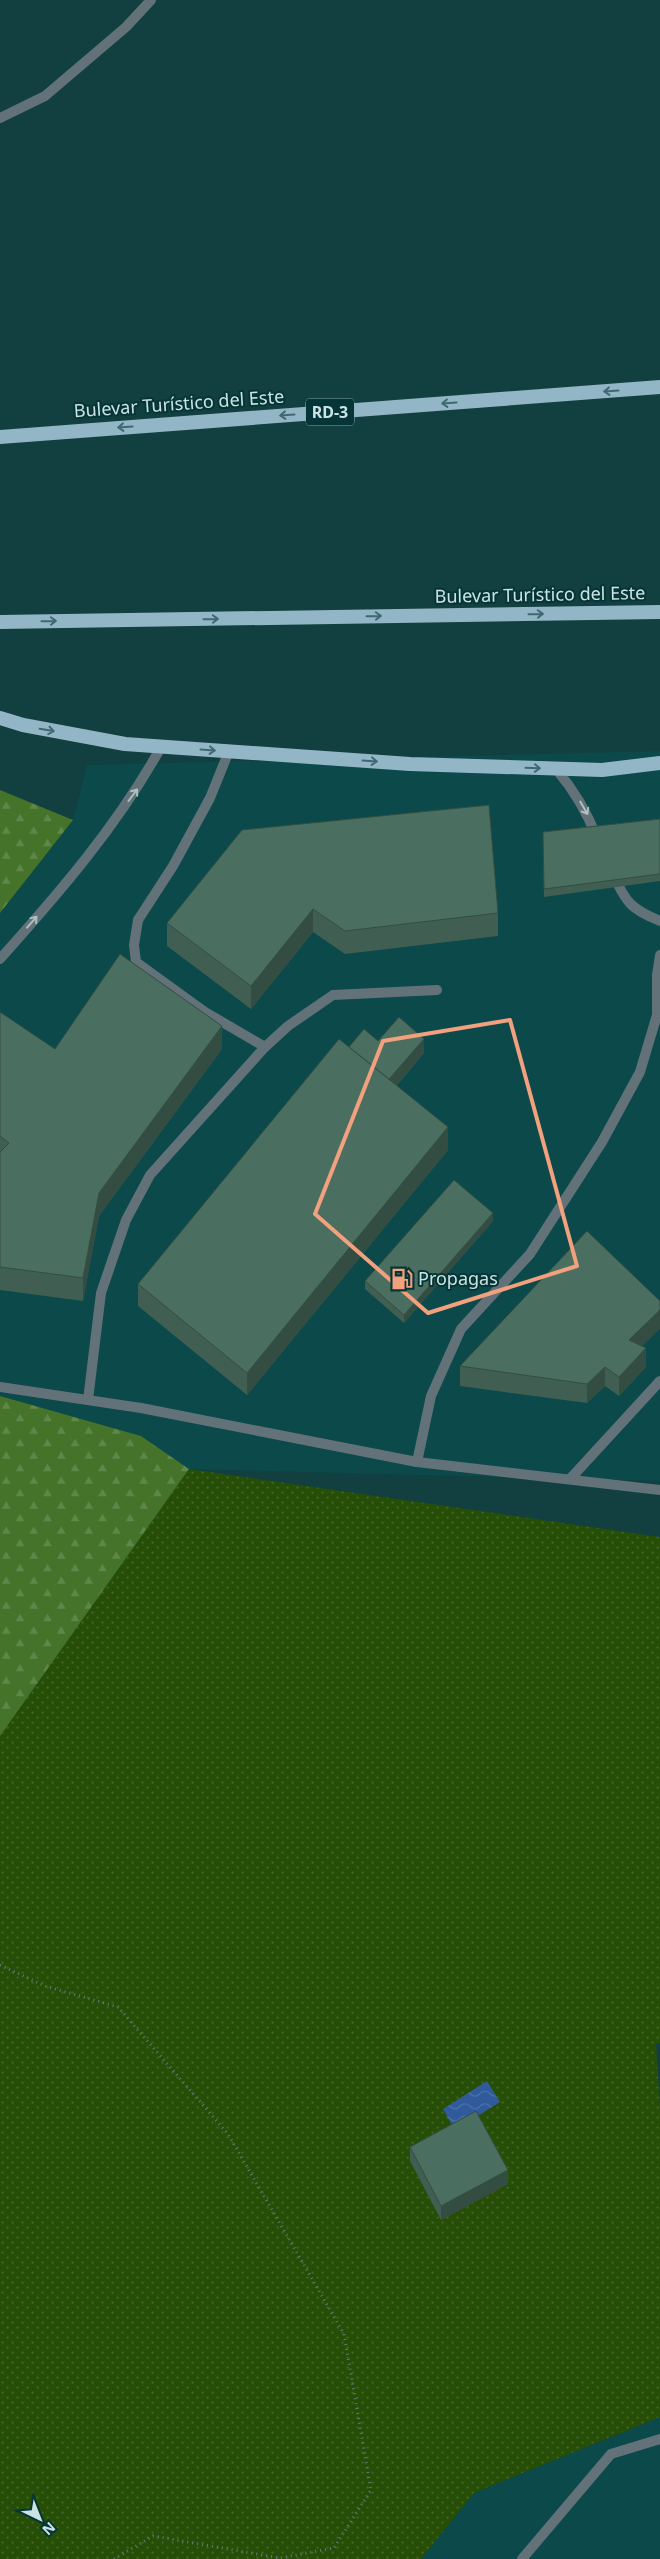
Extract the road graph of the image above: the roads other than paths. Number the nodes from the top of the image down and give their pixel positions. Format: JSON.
{"nodes":[{"id":1,"x":151,"y":0,"type":"edge"},
{"id":2,"x":0,"y":118,"type":"edge"},
{"id":3,"x":660,"y":387,"type":"edge"},
{"id":4,"x":0,"y":436,"type":"edge"},
{"id":5,"x":660,"y":612,"type":"edge"},
{"id":6,"x":0,"y":622,"type":"edge"},
{"id":7,"x":0,"y":718,"type":"edge"},
{"id":8,"x":162,"y":746,"type":"junction"},
{"id":9,"x":229,"y":751,"type":"junction"},
{"id":10,"x":660,"y":764,"type":"edge"},
{"id":11,"x":556,"y":768,"type":"junction"},
{"id":12,"x":601,"y":849,"type":"edge"},
{"id":13,"x":609,"y":866,"type":"edge"},
{"id":14,"x":660,"y":921,"type":"edge"},
{"id":15,"x":660,"y":955,"type":"edge"},
{"id":16,"x":0,"y":959,"type":"edge"},
{"id":17,"x":437,"y":990,"type":"dead end"},
{"id":18,"x":265,"y":1047,"type":"junction"},
{"id":19,"x":660,"y":1382,"type":"edge"},
{"id":20,"x":0,"y":1387,"type":"edge"},
{"id":21,"x":88,"y":1400,"type":"junction"},
{"id":22,"x":417,"y":1462,"type":"junction"},
{"id":23,"x":570,"y":1479,"type":"junction"},
{"id":24,"x":660,"y":1490,"type":"edge"},
{"id":25,"x":660,"y":2439,"type":"edge"},
{"id":26,"x":522,"y":2559,"type":"edge"}],
"edges":[{"from":1,"to":2,"type":"lane"},
{"from":3,"to":4,"type":"highway","name":"Bulevar Turístico del Este","number":"RD-3","one_way":true},
{"from":6,"to":5,"type":"highway","name":"Bulevar Turístico del Este","one_way":true},
{"from":7,"to":8,"type":"highway","one_way":true},
{"from":8,"to":9,"type":"highway","one_way":true},
{"from":16,"to":8,"type":"lane","one_way":true},
{"from":9,"to":11,"type":"highway","one_way":true},
{"from":9,"to":18,"type":"lane"},
{"from":10,"to":11,"type":"highway"},
{"from":11,"to":12,"type":"lane","one_way":true},
{"from":13,"to":14,"type":"lane"},
{"from":15,"to":22,"type":"lane"},
{"from":17,"to":18,"type":"lane"},
{"from":18,"to":21,"type":"lane"},
{"from":19,"to":23,"type":"lane"},
{"from":20,"to":21,"type":"lane"},
{"from":21,"to":22,"type":"lane"},
{"from":22,"to":23,"type":"lane"},
{"from":23,"to":24,"type":"lane"},
{"from":25,"to":26,"type":"lane"}]}
